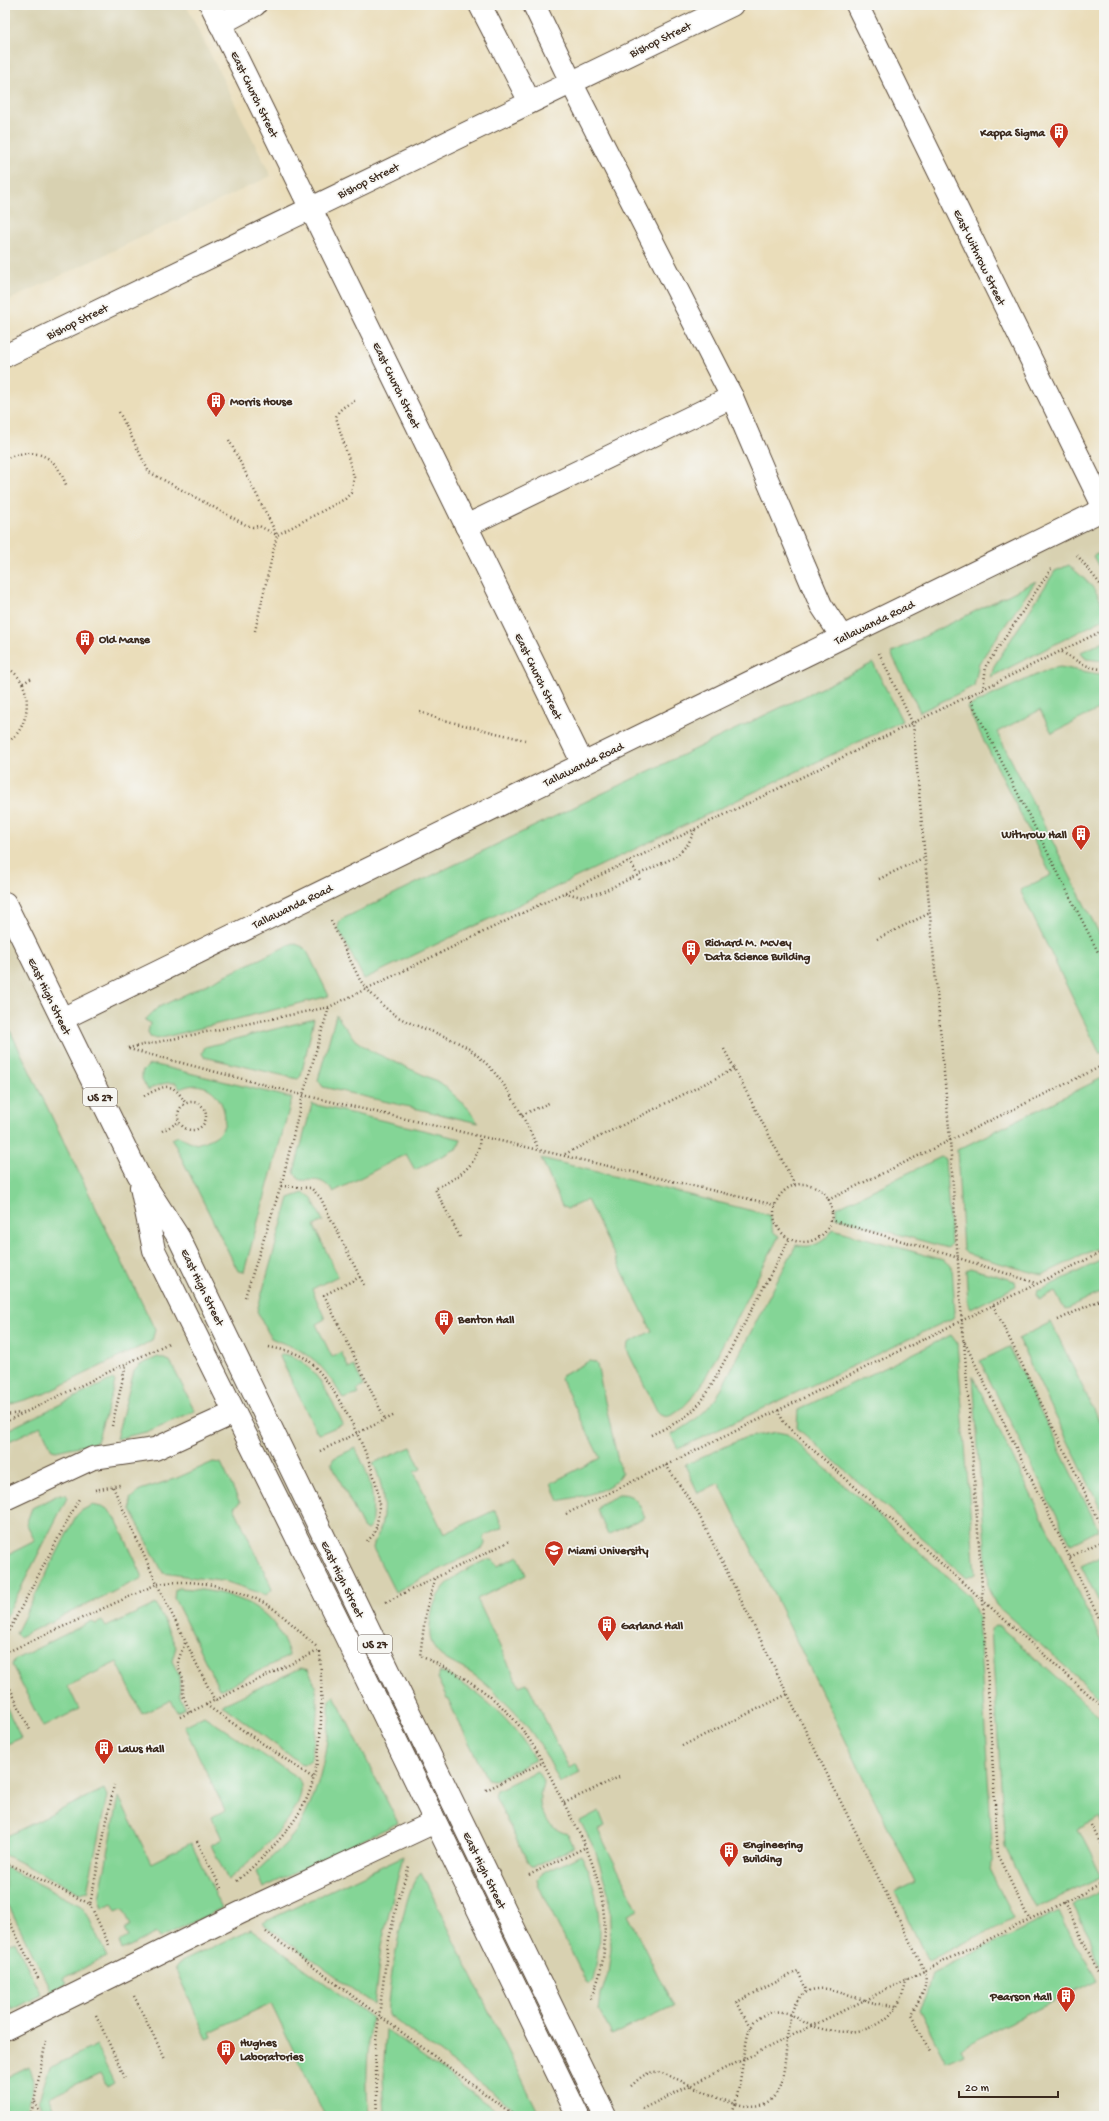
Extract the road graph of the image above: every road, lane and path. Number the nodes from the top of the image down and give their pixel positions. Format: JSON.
{"nodes":[{"id":1,"x":254,"y":5,"type":"edge"},
{"id":2,"x":480,"y":5,"type":"edge"},
{"id":3,"x":534,"y":5,"type":"edge"},
{"id":4,"x":732,"y":5,"type":"edge"},
{"id":5,"x":856,"y":5,"type":"edge"},
{"id":6,"x":216,"y":14,"type":"edge"},
{"id":7,"x":571,"y":82,"type":"junction"},
{"id":8,"x":530,"y":102,"type":"junction"},
{"id":9,"x":311,"y":208,"type":"junction"},
{"id":10,"x":5,"y":356,"type":"edge"},
{"id":11,"x":732,"y":397,"type":"junction"},
{"id":12,"x":356,"y":400,"type":"dead end"},
{"id":13,"x":119,"y":412,"type":"dead end"},
{"id":14,"x":229,"y":440,"type":"dead end"},
{"id":15,"x":5,"y":459,"type":"edge"},
{"id":16,"x":67,"y":487,"type":"dead end"},
{"id":17,"x":1104,"y":509,"type":"edge"},
{"id":18,"x":466,"y":526,"type":"junction"},
{"id":19,"x":277,"y":535,"type":"junction"},
{"id":20,"x":1077,"y":555,"type":"dead end"},
{"id":21,"x":1051,"y":568,"type":"dead end"},
{"id":22,"x":1104,"y":590,"type":"edge"},
{"id":23,"x":1104,"y":630,"type":"edge"},
{"id":24,"x":255,"y":631,"type":"dead end"},
{"id":25,"x":842,"y":637,"type":"junction"},
{"id":26,"x":1062,"y":652,"type":"junction"},
{"id":27,"x":879,"y":653,"type":"dead end"},
{"id":28,"x":5,"y":667,"type":"edge"},
{"id":29,"x":1104,"y":669,"type":"edge"},
{"id":30,"x":32,"y":678,"type":"dead end"},
{"id":31,"x":23,"y":683,"type":"junction"},
{"id":32,"x":983,"y":690,"type":"junction"},
{"id":33,"x":969,"y":697,"type":"junction"},
{"id":34,"x":420,"y":712,"type":"dead end"},
{"id":35,"x":913,"y":724,"type":"junction"},
{"id":36,"x":525,"y":740,"type":"dead end"},
{"id":37,"x":5,"y":743,"type":"edge"},
{"id":38,"x":583,"y":764,"type":"junction"},
{"id":39,"x":695,"y":830,"type":"junction"},
{"id":40,"x":925,"y":857,"type":"junction"},
{"id":41,"x":630,"y":861,"type":"junction"},
{"id":42,"x":637,"y":875,"type":"junction"},
{"id":43,"x":879,"y":880,"type":"dead end"},
{"id":44,"x":641,"y":882,"type":"dead end"},
{"id":45,"x":564,"y":893,"type":"junction"},
{"id":46,"x":5,"y":903,"type":"edge"},
{"id":47,"x":930,"y":912,"type":"junction"},
{"id":48,"x":331,"y":921,"type":"dead end"},
{"id":49,"x":877,"y":939,"type":"dead end"},
{"id":50,"x":1099,"y":954,"type":"dead end"},
{"id":51,"x":366,"y":989,"type":"junction"},
{"id":52,"x":329,"y":1007,"type":"junction"},
{"id":53,"x":62,"y":1019,"type":"junction"},
{"id":54,"x":724,"y":1049,"type":"dead end"},
{"id":55,"x":1104,"y":1065,"type":"edge"},
{"id":56,"x":734,"y":1069,"type":"junction"},
{"id":57,"x":303,"y":1095,"type":"junction"},
{"id":58,"x":144,"y":1096,"type":"dead end"},
{"id":59,"x":550,"y":1102,"type":"dead end"},
{"id":60,"x":186,"y":1104,"type":"junction"},
{"id":61,"x":522,"y":1115,"type":"junction"},
{"id":62,"x":179,"y":1122,"type":"junction"},
{"id":63,"x":162,"y":1131,"type":"dead end"},
{"id":64,"x":480,"y":1136,"type":"junction"},
{"id":65,"x":950,"y":1140,"type":"junction"},
{"id":66,"x":538,"y":1148,"type":"junction"},
{"id":67,"x":564,"y":1154,"type":"junction"},
{"id":68,"x":138,"y":1174,"type":"junction"},
{"id":69,"x":795,"y":1185,"type":"junction"},
{"id":70,"x":281,"y":1186,"type":"junction"},
{"id":71,"x":828,"y":1200,"type":"junction"},
{"id":72,"x":775,"y":1205,"type":"junction"},
{"id":73,"x":831,"y":1220,"type":"junction"},
{"id":74,"x":460,"y":1237,"type":"dead end"},
{"id":75,"x":790,"y":1238,"type":"junction"},
{"id":76,"x":1104,"y":1251,"type":"edge"},
{"id":77,"x":958,"y":1258,"type":"junction"},
{"id":78,"x":360,"y":1277,"type":"junction"},
{"id":79,"x":1037,"y":1284,"type":"junction"},
{"id":80,"x":364,"y":1285,"type":"dead end"},
{"id":81,"x":245,"y":1297,"type":"dead end"},
{"id":82,"x":1104,"y":1298,"type":"edge"},
{"id":83,"x":993,"y":1305,"type":"junction"},
{"id":84,"x":1058,"y":1320,"type":"dead end"},
{"id":85,"x":962,"y":1321,"type":"junction"},
{"id":86,"x":963,"y":1339,"type":"junction"},
{"id":87,"x":172,"y":1342,"type":"dead end"},
{"id":88,"x":269,"y":1347,"type":"dead end"},
{"id":89,"x":126,"y":1365,"type":"junction"},
{"id":90,"x":778,"y":1410,"type":"junction"},
{"id":91,"x":23,"y":1413,"type":"junction"},
{"id":92,"x":234,"y":1413,"type":"junction"},
{"id":93,"x":5,"y":1415,"type":"edge"},
{"id":94,"x":395,"y":1415,"type":"dead end"},
{"id":95,"x":385,"y":1419,"type":"junction"},
{"id":96,"x":5,"y":1422,"type":"edge"},
{"id":97,"x":355,"y":1434,"type":"junction"},
{"id":98,"x":651,"y":1435,"type":"dead end"},
{"id":99,"x":320,"y":1451,"type":"dead end"},
{"id":100,"x":106,"y":1456,"type":"junction"},
{"id":101,"x":666,"y":1465,"type":"junction"},
{"id":102,"x":90,"y":1492,"type":"dead end"},
{"id":103,"x":83,"y":1493,"type":"dead end"},
{"id":104,"x":5,"y":1499,"type":"edge"},
{"id":105,"x":566,"y":1514,"type":"dead end"},
{"id":106,"x":1104,"y":1530,"type":"edge"},
{"id":107,"x":1104,"y":1540,"type":"edge"},
{"id":108,"x":510,"y":1541,"type":"dead end"},
{"id":109,"x":365,"y":1542,"type":"dead end"},
{"id":110,"x":1070,"y":1557,"type":"junction"},
{"id":111,"x":435,"y":1579,"type":"junction"},
{"id":112,"x":157,"y":1584,"type":"junction"},
{"id":113,"x":392,"y":1599,"type":"dead end"},
{"id":114,"x":984,"y":1600,"type":"junction"},
{"id":115,"x":1104,"y":1628,"type":"edge"},
{"id":116,"x":5,"y":1638,"type":"edge"},
{"id":117,"x":186,"y":1642,"type":"junction"},
{"id":118,"x":320,"y":1650,"type":"junction"},
{"id":119,"x":5,"y":1653,"type":"edge"},
{"id":120,"x":5,"y":1678,"type":"edge"},
{"id":121,"x":788,"y":1694,"type":"junction"},
{"id":122,"x":215,"y":1701,"type":"junction"},
{"id":123,"x":206,"y":1705,"type":"junction"},
{"id":124,"x":1104,"y":1708,"type":"edge"},
{"id":125,"x":190,"y":1713,"type":"junction"},
{"id":126,"x":180,"y":1717,"type":"dead end"},
{"id":127,"x":31,"y":1732,"type":"dead end"},
{"id":128,"x":682,"y":1746,"type":"dead end"},
{"id":129,"x":544,"y":1762,"type":"junction"},
{"id":130,"x":619,"y":1777,"type":"dead end"},
{"id":131,"x":313,"y":1778,"type":"junction"},
{"id":132,"x":114,"y":1785,"type":"dead end"},
{"id":133,"x":486,"y":1790,"type":"dead end"},
{"id":134,"x":564,"y":1803,"type":"junction"},
{"id":135,"x":435,"y":1822,"type":"junction"},
{"id":136,"x":1091,"y":1825,"type":"dead end"},
{"id":137,"x":197,"y":1841,"type":"dead end"},
{"id":138,"x":586,"y":1847,"type":"junction"},
{"id":139,"x":1104,"y":1850,"type":"edge"},
{"id":140,"x":5,"y":1862,"type":"edge"},
{"id":141,"x":413,"y":1862,"type":"dead end"},
{"id":142,"x":529,"y":1875,"type":"dead end"},
{"id":143,"x":1104,"y":1883,"type":"edge"},
{"id":144,"x":224,"y":1893,"type":"junction"},
{"id":145,"x":1064,"y":1902,"type":"junction"},
{"id":146,"x":5,"y":1913,"type":"edge"},
{"id":147,"x":240,"y":1913,"type":"junction"},
{"id":148,"x":1029,"y":1919,"type":"junction"},
{"id":149,"x":924,"y":1970,"type":"junction"},
{"id":150,"x":907,"y":1978,"type":"junction"},
{"id":151,"x":1101,"y":1978,"type":"dead end"},
{"id":152,"x":84,"y":1989,"type":"junction"},
{"id":153,"x":808,"y":1992,"type":"junction"},
{"id":154,"x":590,"y":2000,"type":"dead end"},
{"id":155,"x":864,"y":2000,"type":"junction"},
{"id":156,"x":53,"y":2005,"type":"junction"},
{"id":157,"x":896,"y":2006,"type":"junction"},
{"id":158,"x":790,"y":2014,"type":"junction"},
{"id":159,"x":380,"y":2017,"type":"junction"},
{"id":160,"x":811,"y":2026,"type":"junction"},
{"id":161,"x":751,"y":2028,"type":"junction"},
{"id":162,"x":5,"y":2029,"type":"edge"},
{"id":163,"x":786,"y":2038,"type":"junction"},
{"id":164,"x":930,"y":2052,"type":"dead end"},
{"id":165,"x":743,"y":2059,"type":"junction"},
{"id":166,"x":125,"y":2078,"type":"dead end"},
{"id":167,"x":691,"y":2085,"type":"junction"},
{"id":168,"x":631,"y":2086,"type":"dead end"},
{"id":169,"x":34,"y":2102,"type":"junction"},
{"id":170,"x":735,"y":2104,"type":"junction"},
{"id":171,"x":642,"y":2109,"type":"dead end"},
{"id":172,"x":30,"y":2116,"type":"edge"},
{"id":173,"x":41,"y":2116,"type":"edge"},
{"id":174,"x":378,"y":2116,"type":"edge"},
{"id":175,"x":514,"y":2116,"type":"edge"},
{"id":176,"x":578,"y":2116,"type":"edge"},
{"id":177,"x":605,"y":2116,"type":"edge"},
{"id":178,"x":731,"y":2116,"type":"edge"}],
"edges":[{"from":1,"to":6,"type":"main road"},
{"from":2,"to":8,"type":"main road"},
{"from":3,"to":7,"type":"main road"},
{"from":4,"to":7,"type":"main road","name":"Bishop Street"},
{"from":5,"to":17,"type":"main road","name":"East Withrow Street"},
{"from":6,"to":9,"type":"main road","name":"East Church Street"},
{"from":7,"to":8,"type":"main road","name":"Bishop Street"},
{"from":7,"to":11,"type":"main road"},
{"from":8,"to":9,"type":"main road","name":"Bishop Street"},
{"from":9,"to":10,"type":"main road","name":"Bishop Street"},
{"from":9,"to":18,"type":"main road","name":"East Church Street"},
{"from":11,"to":18,"type":"main road"},
{"from":11,"to":25,"type":"main road"},
{"from":12,"to":19,"type":"path"},
{"from":13,"to":19,"type":"path"},
{"from":14,"to":19,"type":"path"},
{"from":15,"to":16,"type":"path"},
{"from":17,"to":25,"type":"main road","name":"Tallawanda Road"},
{"from":18,"to":38,"type":"main road","name":"East Church Street"},
{"from":19,"to":24,"type":"path"},
{"from":20,"to":22,"type":"path"},
{"from":21,"to":32,"type":"path"},
{"from":23,"to":26,"type":"path"},
{"from":25,"to":38,"type":"main road","name":"Tallawanda Road"},
{"from":26,"to":29,"type":"path"},
{"from":26,"to":32,"type":"path"},
{"from":27,"to":35,"type":"path"},
{"from":28,"to":31,"type":"path"},
{"from":30,"to":31,"type":"path"},
{"from":31,"to":37,"type":"path"},
{"from":32,"to":33,"type":"path"},
{"from":33,"to":35,"type":"path"},
{"from":33,"to":50,"type":"path"},
{"from":34,"to":36,"type":"path"},
{"from":35,"to":39,"type":"path"},
{"from":35,"to":40,"type":"path"},
{"from":38,"to":53,"type":"main road","name":"Tallawanda Road"},
{"from":39,"to":41,"type":"path"},
{"from":39,"to":42,"type":"path"},
{"from":40,"to":43,"type":"path"},
{"from":40,"to":47,"type":"path"},
{"from":41,"to":42,"type":"path"},
{"from":41,"to":45,"type":"path"},
{"from":42,"to":44,"type":"path"},
{"from":42,"to":45,"type":"path"},
{"from":45,"to":51,"type":"path"},
{"from":46,"to":53,"type":"main road","name":"East High Street","number":"US 27"},
{"from":47,"to":49,"type":"path"},
{"from":47,"to":65,"type":"path"},
{"from":48,"to":51,"type":"path"},
{"from":51,"to":52,"type":"path"},
{"from":51,"to":61,"type":"path"},
{"from":52,"to":57,"type":"path"},
{"from":52,"to":57,"type":"path"},
{"from":53,"to":68,"type":"main road","name":"East High Street","number":"US 27"},
{"from":54,"to":56,"type":"path"},
{"from":55,"to":65,"type":"path"},
{"from":56,"to":67,"type":"path"},
{"from":56,"to":69,"type":"path"},
{"from":57,"to":64,"type":"path"},
{"from":57,"to":70,"type":"path"},
{"from":58,"to":60,"type":"path"},
{"from":59,"to":61,"type":"path"},
{"from":60,"to":62,"type":"path"},
{"from":60,"to":62,"type":"path"},
{"from":61,"to":66,"type":"path"},
{"from":62,"to":63,"type":"path"},
{"from":64,"to":66,"type":"path"},
{"from":64,"to":74,"type":"path"},
{"from":65,"to":71,"type":"path"},
{"from":65,"to":77,"type":"path"},
{"from":66,"to":67,"type":"path"},
{"from":67,"to":72,"type":"path"},
{"from":68,"to":92,"type":"main road","name":"East High Street","number":"US 27"},
{"from":68,"to":177,"type":"main road","name":"East High Street","number":"US 27"},
{"from":69,"to":71,"type":"path"},
{"from":69,"to":72,"type":"path"},
{"from":70,"to":78,"type":"path"},
{"from":70,"to":81,"type":"path"},
{"from":71,"to":73,"type":"path"},
{"from":72,"to":75,"type":"path"},
{"from":73,"to":75,"type":"path"},
{"from":73,"to":77,"type":"path"},
{"from":75,"to":98,"type":"path"},
{"from":76,"to":79,"type":"path"},
{"from":77,"to":79,"type":"path"},
{"from":77,"to":85,"type":"path"},
{"from":78,"to":80,"type":"path"},
{"from":78,"to":95,"type":"path"},
{"from":79,"to":83,"type":"path"},
{"from":82,"to":84,"type":"path"},
{"from":83,"to":85,"type":"path"},
{"from":83,"to":106,"type":"path"},
{"from":85,"to":86,"type":"path"},
{"from":85,"to":90,"type":"path"},
{"from":86,"to":110,"type":"path"},
{"from":86,"to":114,"type":"path"},
{"from":87,"to":89,"type":"path"},
{"from":88,"to":97,"type":"path"},
{"from":89,"to":91,"type":"path"},
{"from":89,"to":100,"type":"path"},
{"from":90,"to":101,"type":"path"},
{"from":90,"to":114,"type":"path"},
{"from":91,"to":93,"type":"path"},
{"from":91,"to":96,"type":"path"},
{"from":92,"to":100,"type":"main road"},
{"from":92,"to":135,"type":"main road","name":"East High Street","number":"US 27"},
{"from":94,"to":95,"type":"path"},
{"from":95,"to":97,"type":"path"},
{"from":97,"to":99,"type":"path"},
{"from":97,"to":109,"type":"path"},
{"from":100,"to":104,"type":"main road"},
{"from":101,"to":105,"type":"path"},
{"from":101,"to":121,"type":"path"},
{"from":102,"to":112,"type":"path"},
{"from":103,"to":116,"type":"path"},
{"from":107,"to":110,"type":"path"},
{"from":108,"to":111,"type":"path"},
{"from":110,"to":115,"type":"path"},
{"from":111,"to":113,"type":"path"},
{"from":111,"to":129,"type":"path"},
{"from":112,"to":117,"type":"path"},
{"from":112,"to":118,"type":"path"},
{"from":112,"to":119,"type":"path"},
{"from":114,"to":124,"type":"path"},
{"from":114,"to":148,"type":"path"},
{"from":117,"to":122,"type":"path"},
{"from":117,"to":125,"type":"path"},
{"from":118,"to":122,"type":"path"},
{"from":118,"to":131,"type":"path"},
{"from":120,"to":127,"type":"path"},
{"from":121,"to":128,"type":"path"},
{"from":121,"to":149,"type":"path"},
{"from":122,"to":123,"type":"path"},
{"from":123,"to":125,"type":"path"},
{"from":123,"to":131,"type":"path"},
{"from":125,"to":126,"type":"path"},
{"from":129,"to":133,"type":"path"},
{"from":129,"to":134,"type":"path"},
{"from":130,"to":134,"type":"path"},
{"from":131,"to":144,"type":"path"},
{"from":132,"to":140,"type":"path"},
{"from":134,"to":138,"type":"path"},
{"from":135,"to":147,"type":"main road"},
{"from":135,"to":176,"type":"main road","name":"East High Street","number":"US 27"},
{"from":136,"to":139,"type":"path"},
{"from":137,"to":144,"type":"path"},
{"from":138,"to":142,"type":"path"},
{"from":138,"to":154,"type":"path"},
{"from":141,"to":159,"type":"path"},
{"from":143,"to":145,"type":"path"},
{"from":144,"to":147,"type":"path"},
{"from":145,"to":148,"type":"path"},
{"from":145,"to":151,"type":"path"},
{"from":146,"to":156,"type":"path"},
{"from":147,"to":152,"type":"main road"},
{"from":147,"to":159,"type":"path"},
{"from":148,"to":149,"type":"path"},
{"from":149,"to":150,"type":"path"},
{"from":149,"to":164,"type":"path"},
{"from":150,"to":155,"type":"path"},
{"from":150,"to":157,"type":"path"},
{"from":152,"to":156,"type":"main road"},
{"from":152,"to":166,"type":"path"},
{"from":153,"to":155,"type":"path"},
{"from":153,"to":158,"type":"path"},
{"from":153,"to":161,"type":"path"},
{"from":155,"to":157,"type":"path"},
{"from":155,"to":160,"type":"path"},
{"from":156,"to":162,"type":"main road"},
{"from":156,"to":169,"type":"path"},
{"from":157,"to":160,"type":"path"},
{"from":158,"to":160,"type":"path"},
{"from":158,"to":161,"type":"path"},
{"from":158,"to":163,"type":"path"},
{"from":159,"to":174,"type":"path"},
{"from":159,"to":175,"type":"path"},
{"from":160,"to":163,"type":"path"},
{"from":161,"to":165,"type":"path"},
{"from":163,"to":165,"type":"path"},
{"from":163,"to":170,"type":"path"},
{"from":165,"to":167,"type":"path"},
{"from":165,"to":170,"type":"path"},
{"from":167,"to":168,"type":"path"},
{"from":167,"to":170,"type":"path"},
{"from":167,"to":171,"type":"path"},
{"from":169,"to":172,"type":"path"},
{"from":169,"to":173,"type":"path"},
{"from":170,"to":178,"type":"path"}]}
